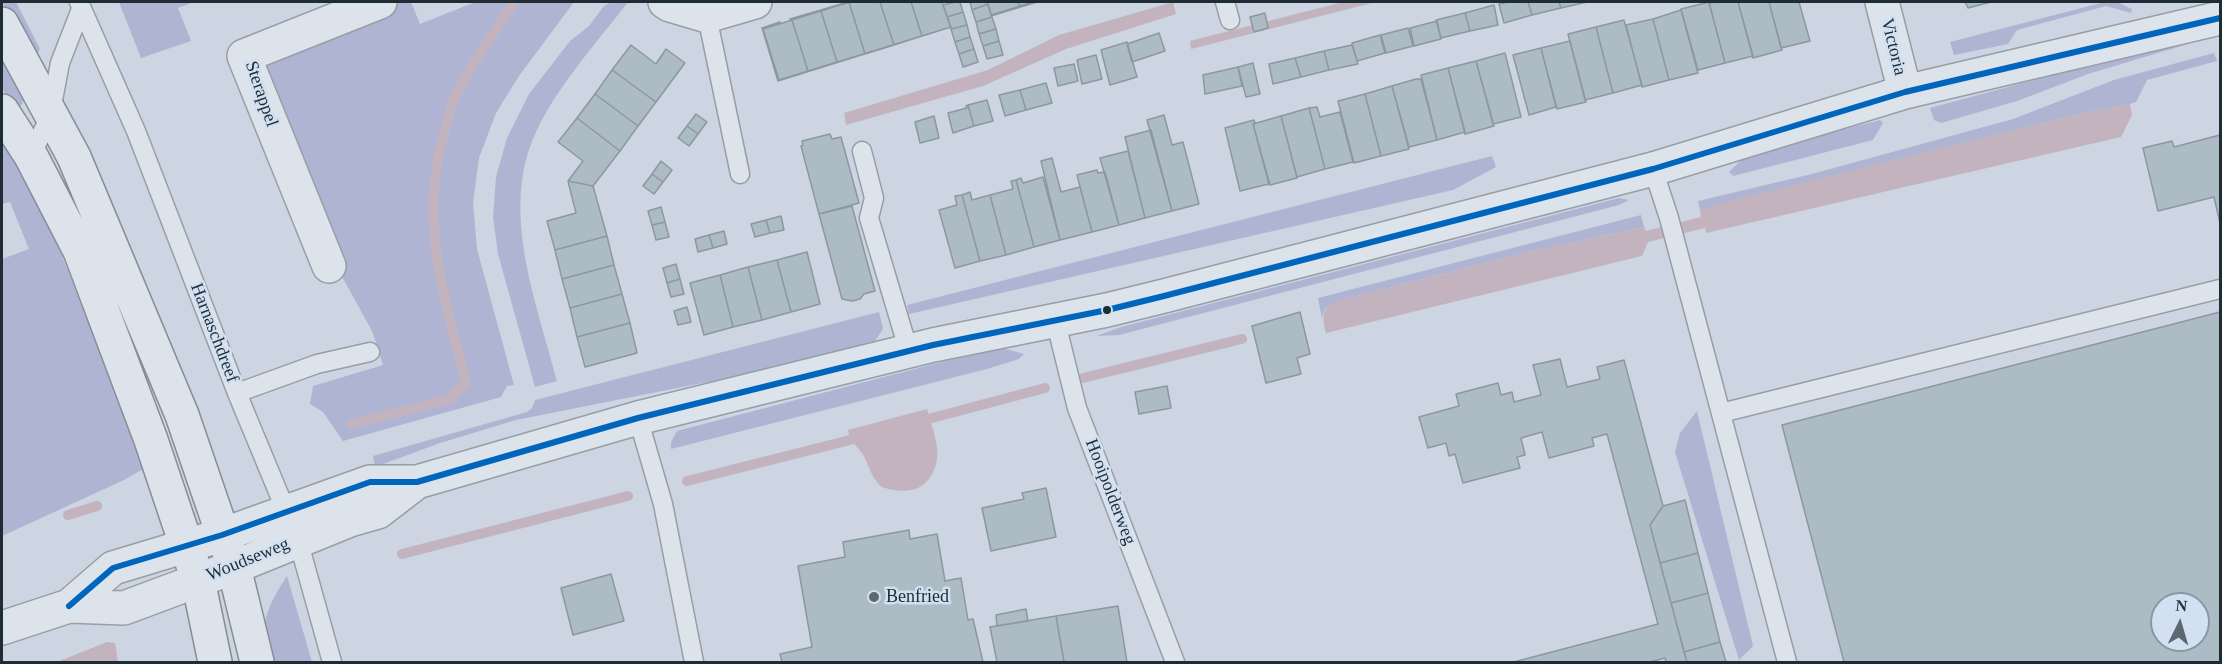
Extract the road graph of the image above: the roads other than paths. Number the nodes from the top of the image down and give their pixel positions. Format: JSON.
{"nodes":[{"id":1,"x":380,"y":2,"type":"edge"},
{"id":2,"x":665,"y":2,"type":"edge"},
{"id":3,"x":755,"y":2,"type":"edge"},
{"id":4,"x":1225,"y":2,"type":"edge"},
{"id":5,"x":1882,"y":2,"type":"edge"},
{"id":6,"x":80,"y":5,"type":"edge"},
{"id":7,"x":707,"y":16,"type":"junction"},
{"id":8,"x":2220,"y":18,"type":"edge"},
{"id":9,"x":1230,"y":20,"type":"dead end"},
{"id":10,"x":2,"y":24,"type":"edge"},
{"id":11,"x":1905,"y":92,"type":"junction"},
{"id":12,"x":2,"y":111,"type":"edge"},
{"id":13,"x":50,"y":116,"type":"junction"},
{"id":14,"x":862,"y":151,"type":"dead end"},
{"id":15,"x":31,"y":156,"type":"junction"},
{"id":16,"x":1653,"y":170,"type":"junction"},
{"id":17,"x":740,"y":174,"type":"dead end"},
{"id":18,"x":328,"y":266,"type":"dead end"},
{"id":19,"x":2220,"y":289,"type":"edge"},
{"id":20,"x":1055,"y":319,"type":"junction"},
{"id":21,"x":370,"y":352,"type":"dead end"},
{"id":22,"x":909,"y":352,"type":"junction"},
{"id":23,"x":237,"y":393,"type":"junction"},
{"id":24,"x":1721,"y":413,"type":"junction"},
{"id":25,"x":638,"y":418,"type":"junction"},
{"id":26,"x":292,"y":526,"type":"junction"},
{"id":27,"x":222,"y":535,"type":"junction"},
{"id":28,"x":186,"y":547,"type":"junction"},
{"id":29,"x":234,"y":567,"type":"junction"},
{"id":30,"x":198,"y":580,"type":"junction"},
{"id":31,"x":69,"y":606,"type":"junction"},
{"id":32,"x":2,"y":628,"type":"edge"},
{"id":33,"x":215,"y":663,"type":"edge"},
{"id":34,"x":257,"y":663,"type":"edge"},
{"id":35,"x":332,"y":663,"type":"edge"},
{"id":36,"x":693,"y":663,"type":"edge"},
{"id":37,"x":1175,"y":663,"type":"edge"},
{"id":38,"x":1786,"y":663,"type":"edge"}],
"edges":[{"from":1,"to":18,"type":"street","name":"Sterappel"},
{"from":2,"to":7,"type":"street"},
{"from":3,"to":7,"type":"street"},
{"from":4,"to":9,"type":"lane"},
{"from":5,"to":11,"type":"street","name":"Victoria"},
{"from":6,"to":13,"type":"lane","name":"Harnaschdreef"},
{"from":6,"to":23,"type":"lane","name":"Harnaschdreef"},
{"from":7,"to":17,"type":"lane"},
{"from":8,"to":11,"type":"street","name":"Woudseweg"},
{"from":10,"to":13,"type":"street"},
{"from":11,"to":16,"type":"street","name":"Woudseweg"},
{"from":12,"to":15,"type":"street"},
{"from":13,"to":15,"type":"lane","name":"Harnaschdreef"},
{"from":13,"to":27,"type":"street"},
{"from":14,"to":22,"type":"lane"},
{"from":15,"to":28,"type":"street"},
{"from":16,"to":20,"type":"street","name":"Woudseweg"},
{"from":16,"to":24,"type":"lane"},
{"from":19,"to":24,"type":"lane"},
{"from":20,"to":22,"type":"street","name":"Woudseweg"},
{"from":20,"to":37,"type":"lane","name":"Hooipolderweg"},
{"from":21,"to":23,"type":"lane"},
{"from":22,"to":25,"type":"street","name":"Woudseweg"},
{"from":23,"to":26,"type":"lane","name":"Harnaschdreef"},
{"from":24,"to":38,"type":"lane"},
{"from":25,"to":26,"type":"street","name":"Woudseweg"},
{"from":25,"to":36,"type":"lane"},
{"from":26,"to":27,"type":"street","name":"Woudseweg"},
{"from":26,"to":29,"type":"street","name":"Woudseweg"},
{"from":26,"to":35,"type":"lane","name":"Harnaschdreef"},
{"from":27,"to":28,"type":"street","name":"Woudseweg"},
{"from":27,"to":29,"type":"street"},
{"from":28,"to":30,"type":"street"},
{"from":28,"to":31,"type":"street","name":"Woudseweg"},
{"from":29,"to":30,"type":"street","name":"Woudseweg"},
{"from":29,"to":34,"type":"street"},
{"from":30,"to":31,"type":"street","name":"Woudseweg"},
{"from":30,"to":33,"type":"street"},
{"from":31,"to":32,"type":"street","name":"Woudseweg"}]}
